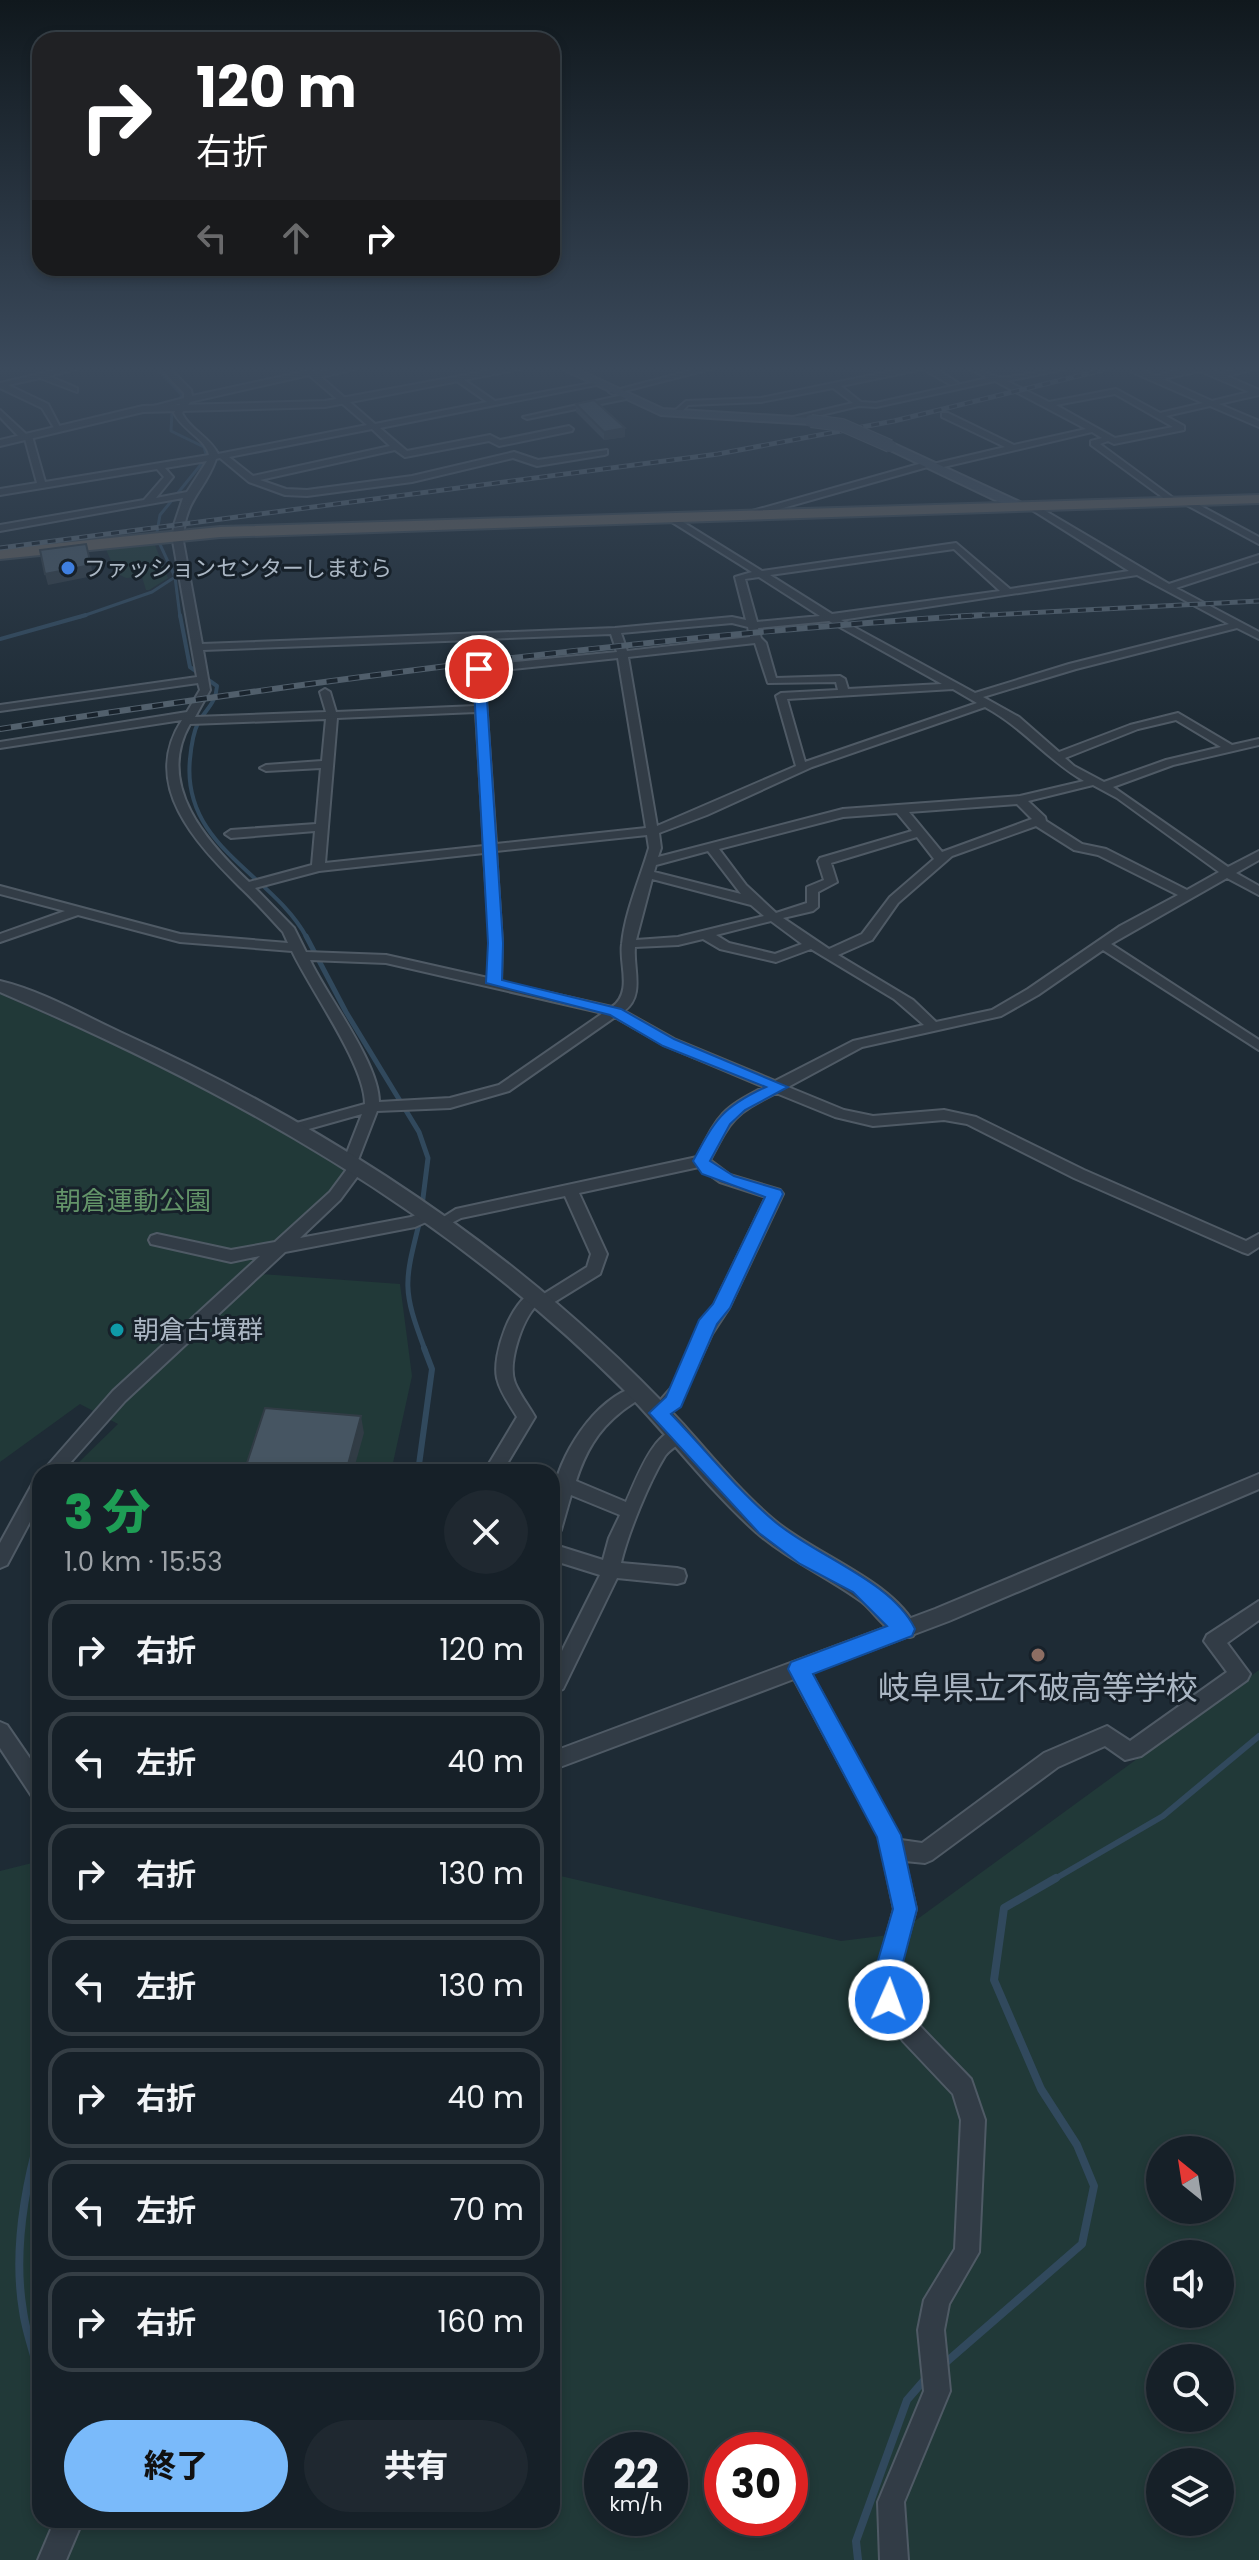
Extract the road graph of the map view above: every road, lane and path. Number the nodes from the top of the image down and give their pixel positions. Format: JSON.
{"nodes":[{"id":1,"x":45,"y":485,"type":"edge"},
{"id":2,"x":162,"y":485,"type":"edge"},
{"id":3,"x":193,"y":485,"type":"edge"},
{"id":4,"x":267,"y":485,"type":"edge"},
{"id":5,"x":363,"y":485,"type":"edge"},
{"id":6,"x":857,"y":485,"type":"edge"},
{"id":7,"x":978,"y":485,"type":"edge"},
{"id":8,"x":1157,"y":485,"type":"edge"},
{"id":9,"x":42,"y":486,"type":"joint"},
{"id":10,"x":0,"y":492,"type":"edge"},
{"id":11,"x":187,"y":495,"type":"junction"},
{"id":12,"x":1259,"y":499,"type":"edge"},
{"id":13,"x":1180,"y":501,"type":"junction"},
{"id":14,"x":147,"y":502,"type":"junction"},
{"id":15,"x":1025,"y":506,"type":"junction"},
{"id":16,"x":748,"y":515,"type":"junction"},
{"id":17,"x":670,"y":517,"type":"junction"},
{"id":18,"x":0,"y":528,"type":"edge"},
{"id":19,"x":177,"y":534,"type":"junction"},
{"id":20,"x":1259,"y":541,"type":"edge"},
{"id":21,"x":0,"y":554,"type":"edge"},
{"id":22,"x":1259,"y":558,"type":"edge"},
{"id":23,"x":1138,"y":572,"type":"junction"},
{"id":24,"x":762,"y":575,"type":"junction"},
{"id":25,"x":1167,"y":588,"type":"junction"},
{"id":26,"x":1007,"y":592,"type":"junction"},
{"id":27,"x":831,"y":618,"type":"junction"},
{"id":28,"x":754,"y":625,"type":"junction"},
{"id":29,"x":1238,"y":625,"type":"junction"},
{"id":30,"x":615,"y":631,"type":"junction"},
{"id":31,"x":477,"y":636,"type":"junction"},
{"id":32,"x":1259,"y":636,"type":"edge"},
{"id":33,"x":756,"y":639,"type":"junction"},
{"id":34,"x":199,"y":647,"type":"junction"},
{"id":35,"x":622,"y":655,"type":"junction"},
{"id":36,"x":479,"y":669,"type":"junction"},
{"id":37,"x":205,"y":679,"type":"junction"},
{"id":38,"x":954,"y":686,"type":"junction"},
{"id":39,"x":325,"y":692,"type":"dead end"},
{"id":40,"x":844,"y":693,"type":"junction"},
{"id":41,"x":975,"y":696,"type":"junction"},
{"id":42,"x":987,"y":703,"type":"junction"},
{"id":43,"x":0,"y":708,"type":"edge"},
{"id":44,"x":481,"y":709,"type":"junction"},
{"id":45,"x":332,"y":715,"type":"junction"},
{"id":46,"x":190,"y":718,"type":"junction"},
{"id":47,"x":1259,"y":742,"type":"edge"},
{"id":48,"x":0,"y":745,"type":"edge"},
{"id":49,"x":1230,"y":748,"type":"junction"},
{"id":50,"x":1056,"y":757,"type":"junction"},
{"id":51,"x":328,"y":764,"type":"junction"},
{"id":52,"x":804,"y":767,"type":"junction"},
{"id":53,"x":266,"y":768,"type":"dead end"},
{"id":54,"x":1099,"y":784,"type":"junction"},
{"id":55,"x":1020,"y":800,"type":"junction"},
{"id":56,"x":900,"y":808,"type":"junction"},
{"id":57,"x":1037,"y":821,"type":"junction"},
{"id":58,"x":323,"y":827,"type":"junction"},
{"id":59,"x":653,"y":831,"type":"junction"},
{"id":60,"x":917,"y":833,"type":"junction"},
{"id":61,"x":231,"y":834,"type":"dead end"},
{"id":62,"x":712,"y":848,"type":"junction"},
{"id":63,"x":490,"y":849,"type":"junction"},
{"id":64,"x":1259,"y":855,"type":"edge"},
{"id":65,"x":941,"y":859,"type":"junction"},
{"id":66,"x":318,"y":867,"type":"junction"},
{"id":67,"x":651,"y":868,"type":"junction"},
{"id":68,"x":1225,"y":871,"type":"junction"},
{"id":69,"x":250,"y":885,"type":"junction"},
{"id":70,"x":0,"y":890,"type":"edge"},
{"id":71,"x":1259,"y":891,"type":"edge"},
{"id":72,"x":1188,"y":895,"type":"junction"},
{"id":73,"x":754,"y":902,"type":"junction"},
{"id":74,"x":77,"y":911,"type":"junction"},
{"id":75,"x":772,"y":917,"type":"junction"},
{"id":76,"x":704,"y":934,"type":"junction"},
{"id":77,"x":0,"y":938,"type":"edge"},
{"id":78,"x":628,"y":944,"type":"junction"},
{"id":79,"x":1102,"y":944,"type":"junction"},
{"id":80,"x":810,"y":945,"type":"junction"},
{"id":81,"x":302,"y":953,"type":"junction"},
{"id":82,"x":827,"y":955,"type":"junction"},
{"id":83,"x":494,"y":983,"type":"junction"},
{"id":84,"x":0,"y":986,"type":"edge"},
{"id":85,"x":615,"y":1012,"type":"junction"},
{"id":86,"x":931,"y":1025,"type":"junction"},
{"id":87,"x":1252,"y":1033,"type":"edge"},
{"id":88,"x":1259,"y":1046,"type":"edge"},
{"id":89,"x":780,"y":1087,"type":"junction"},
{"id":90,"x":372,"y":1107,"type":"junction"},
{"id":91,"x":298,"y":1127,"type":"junction"},
{"id":92,"x":702,"y":1161,"type":"junction"},
{"id":93,"x":354,"y":1162,"type":"junction"},
{"id":94,"x":571,"y":1191,"type":"junction"},
{"id":95,"x":436,"y":1218,"type":"junction"},
{"id":96,"x":1259,"y":1239,"type":"edge"},
{"id":97,"x":157,"y":1240,"type":"dead end"},
{"id":98,"x":275,"y":1251,"type":"junction"},
{"id":99,"x":538,"y":1300,"type":"junction"},
{"id":100,"x":637,"y":1392,"type":"junction"},
{"id":101,"x":658,"y":1413,"type":"junction"},
{"id":102,"x":680,"y":1435,"type":"junction"},
{"id":103,"x":58,"y":1464,"type":"edge"},
{"id":104,"x":498,"y":1464,"type":"edge"},
{"id":105,"x":1259,"y":1481,"type":"edge"},
{"id":106,"x":566,"y":1485,"type":"junction"},
{"id":107,"x":560,"y":1498,"type":"edge"},
{"id":108,"x":32,"y":1501,"type":"edge"},
{"id":109,"x":630,"y":1512,"type":"junction"},
{"id":110,"x":560,"y":1554,"type":"edge"},
{"id":111,"x":0,"y":1560,"type":"edge"},
{"id":112,"x":610,"y":1570,"type":"junction"},
{"id":113,"x":677,"y":1576,"type":"dead end"},
{"id":114,"x":1259,"y":1609,"type":"edge"},
{"id":115,"x":905,"y":1629,"type":"junction"},
{"id":116,"x":799,"y":1669,"type":"junction"},
{"id":117,"x":560,"y":1675,"type":"edge"},
{"id":118,"x":0,"y":1731,"type":"edge"},
{"id":119,"x":560,"y":1758,"type":"edge"},
{"id":120,"x":32,"y":1779,"type":"edge"},
{"id":121,"x":892,"y":1849,"type":"junction"},
{"id":122,"x":66,"y":2528,"type":"edge"},
{"id":123,"x":52,"y":2560,"type":"edge"},
{"id":124,"x":894,"y":2560,"type":"edge"}],
"edges":[{"from":1,"to":9,"type":"street"},
{"from":2,"to":14,"type":"street"},
{"from":3,"to":11,"type":"street"},
{"from":4,"to":5,"type":"street"},
{"from":6,"to":16,"type":"street"},
{"from":7,"to":15,"type":"main road"},
{"from":8,"to":13,"type":"street"},
{"from":9,"to":10,"type":"street"},
{"from":11,"to":14,"type":"street"},
{"from":11,"to":19,"type":"street"},
{"from":12,"to":13,"type":"highway"},
{"from":13,"to":15,"type":"highway"},
{"from":13,"to":20,"type":"street"},
{"from":14,"to":18,"type":"street"},
{"from":15,"to":16,"type":"highway"},
{"from":15,"to":23,"type":"street"},
{"from":16,"to":17,"type":"highway"},
{"from":17,"to":19,"type":"highway"},
{"from":17,"to":24,"type":"street"},
{"from":19,"to":21,"type":"highway"},
{"from":19,"to":34,"type":"street"},
{"from":22,"to":25,"type":"street"},
{"from":23,"to":25,"type":"street"},
{"from":23,"to":26,"type":"street"},
{"from":24,"to":26,"type":"street"},
{"from":24,"to":27,"type":"street"},
{"from":24,"to":28,"type":"street"},
{"from":25,"to":29,"type":"street"},
{"from":26,"to":27,"type":"street"},
{"from":27,"to":28,"type":"street"},
{"from":27,"to":38,"type":"street"},
{"from":28,"to":30,"type":"street"},
{"from":28,"to":33,"type":"street"},
{"from":29,"to":32,"type":"street"},
{"from":29,"to":41,"type":"street"},
{"from":30,"to":31,"type":"street"},
{"from":30,"to":35,"type":"street"},
{"from":31,"to":34,"type":"street"},
{"from":31,"to":36,"type":"street"},
{"from":33,"to":35,"type":"street"},
{"from":33,"to":40,"type":"street"},
{"from":34,"to":37,"type":"street"},
{"from":35,"to":36,"type":"street"},
{"from":35,"to":59,"type":"street"},
{"from":36,"to":44,"type":"street"},
{"from":37,"to":43,"type":"street"},
{"from":37,"to":46,"type":"street"},
{"from":38,"to":40,"type":"street"},
{"from":38,"to":41,"type":"street"},
{"from":39,"to":45,"type":"street"},
{"from":40,"to":52,"type":"street"},
{"from":41,"to":42,"type":"street"},
{"from":42,"to":50,"type":"street"},
{"from":42,"to":52,"type":"street"},
{"from":44,"to":45,"type":"street"},
{"from":44,"to":63,"type":"street"},
{"from":45,"to":46,"type":"street"},
{"from":45,"to":51,"type":"street"},
{"from":46,"to":48,"type":"street"},
{"from":46,"to":69,"type":"street"},
{"from":47,"to":49,"type":"street"},
{"from":49,"to":50,"type":"street"},
{"from":49,"to":54,"type":"street"},
{"from":50,"to":54,"type":"street"},
{"from":51,"to":53,"type":"street"},
{"from":51,"to":58,"type":"street"},
{"from":52,"to":59,"type":"street"},
{"from":54,"to":55,"type":"street"},
{"from":54,"to":68,"type":"street"},
{"from":55,"to":56,"type":"street"},
{"from":55,"to":57,"type":"street"},
{"from":56,"to":60,"type":"street"},
{"from":56,"to":62,"type":"street"},
{"from":57,"to":65,"type":"street"},
{"from":57,"to":72,"type":"street"},
{"from":58,"to":61,"type":"street"},
{"from":58,"to":66,"type":"street"},
{"from":59,"to":63,"type":"street"},
{"from":59,"to":67,"type":"street"},
{"from":60,"to":65,"type":"street"},
{"from":60,"to":75,"type":"street"},
{"from":62,"to":67,"type":"street"},
{"from":62,"to":73,"type":"street"},
{"from":63,"to":66,"type":"street"},
{"from":63,"to":83,"type":"street"},
{"from":64,"to":68,"type":"street"},
{"from":65,"to":82,"type":"street"},
{"from":66,"to":69,"type":"street"},
{"from":67,"to":73,"type":"street"},
{"from":67,"to":78,"type":"street"},
{"from":68,"to":71,"type":"street"},
{"from":68,"to":72,"type":"street"},
{"from":69,"to":81,"type":"street"},
{"from":70,"to":74,"type":"street"},
{"from":72,"to":79,"type":"street"},
{"from":73,"to":75,"type":"street"},
{"from":74,"to":77,"type":"street"},
{"from":74,"to":81,"type":"street"},
{"from":75,"to":76,"type":"street"},
{"from":75,"to":80,"type":"street"},
{"from":76,"to":78,"type":"street"},
{"from":76,"to":80,"type":"street"},
{"from":78,"to":85,"type":"street"},
{"from":79,"to":86,"type":"street"},
{"from":79,"to":87,"type":"street"},
{"from":80,"to":82,"type":"street"},
{"from":81,"to":83,"type":"street"},
{"from":81,"to":90,"type":"street"},
{"from":82,"to":86,"type":"street"},
{"from":83,"to":85,"type":"street"},
{"from":84,"to":91,"type":"street"},
{"from":85,"to":89,"type":"street"},
{"from":85,"to":90,"type":"street"},
{"from":86,"to":89,"type":"street"},
{"from":87,"to":88,"type":"street"},
{"from":89,"to":92,"type":"street"},
{"from":89,"to":96,"type":"street"},
{"from":90,"to":91,"type":"street"},
{"from":90,"to":93,"type":"street"},
{"from":91,"to":93,"type":"street"},
{"from":92,"to":94,"type":"street"},
{"from":92,"to":101,"type":"street"},
{"from":93,"to":95,"type":"street"},
{"from":93,"to":98,"type":"street"},
{"from":94,"to":95,"type":"street"},
{"from":94,"to":99,"type":"street"},
{"from":95,"to":98,"type":"street"},
{"from":95,"to":99,"type":"street"},
{"from":97,"to":98,"type":"street"},
{"from":98,"to":103,"type":"street"},
{"from":99,"to":100,"type":"street"},
{"from":99,"to":104,"type":"street"},
{"from":100,"to":101,"type":"street"},
{"from":100,"to":106,"type":"street"},
{"from":101,"to":102,"type":"street"},
{"from":102,"to":109,"type":"street"},
{"from":102,"to":115,"type":"street"},
{"from":105,"to":115,"type":"street"},
{"from":106,"to":107,"type":"street"},
{"from":106,"to":109,"type":"street"},
{"from":108,"to":111,"type":"street"},
{"from":109,"to":112,"type":"street"},
{"from":110,"to":112,"type":"street"},
{"from":112,"to":113,"type":"street"},
{"from":112,"to":117,"type":"street"},
{"from":114,"to":121,"type":"street"},
{"from":115,"to":116,"type":"street"},
{"from":116,"to":119,"type":"street"},
{"from":116,"to":121,"type":"street"},
{"from":118,"to":120,"type":"street"},
{"from":121,"to":124,"type":"street"},
{"from":122,"to":123,"type":"street"}]}
